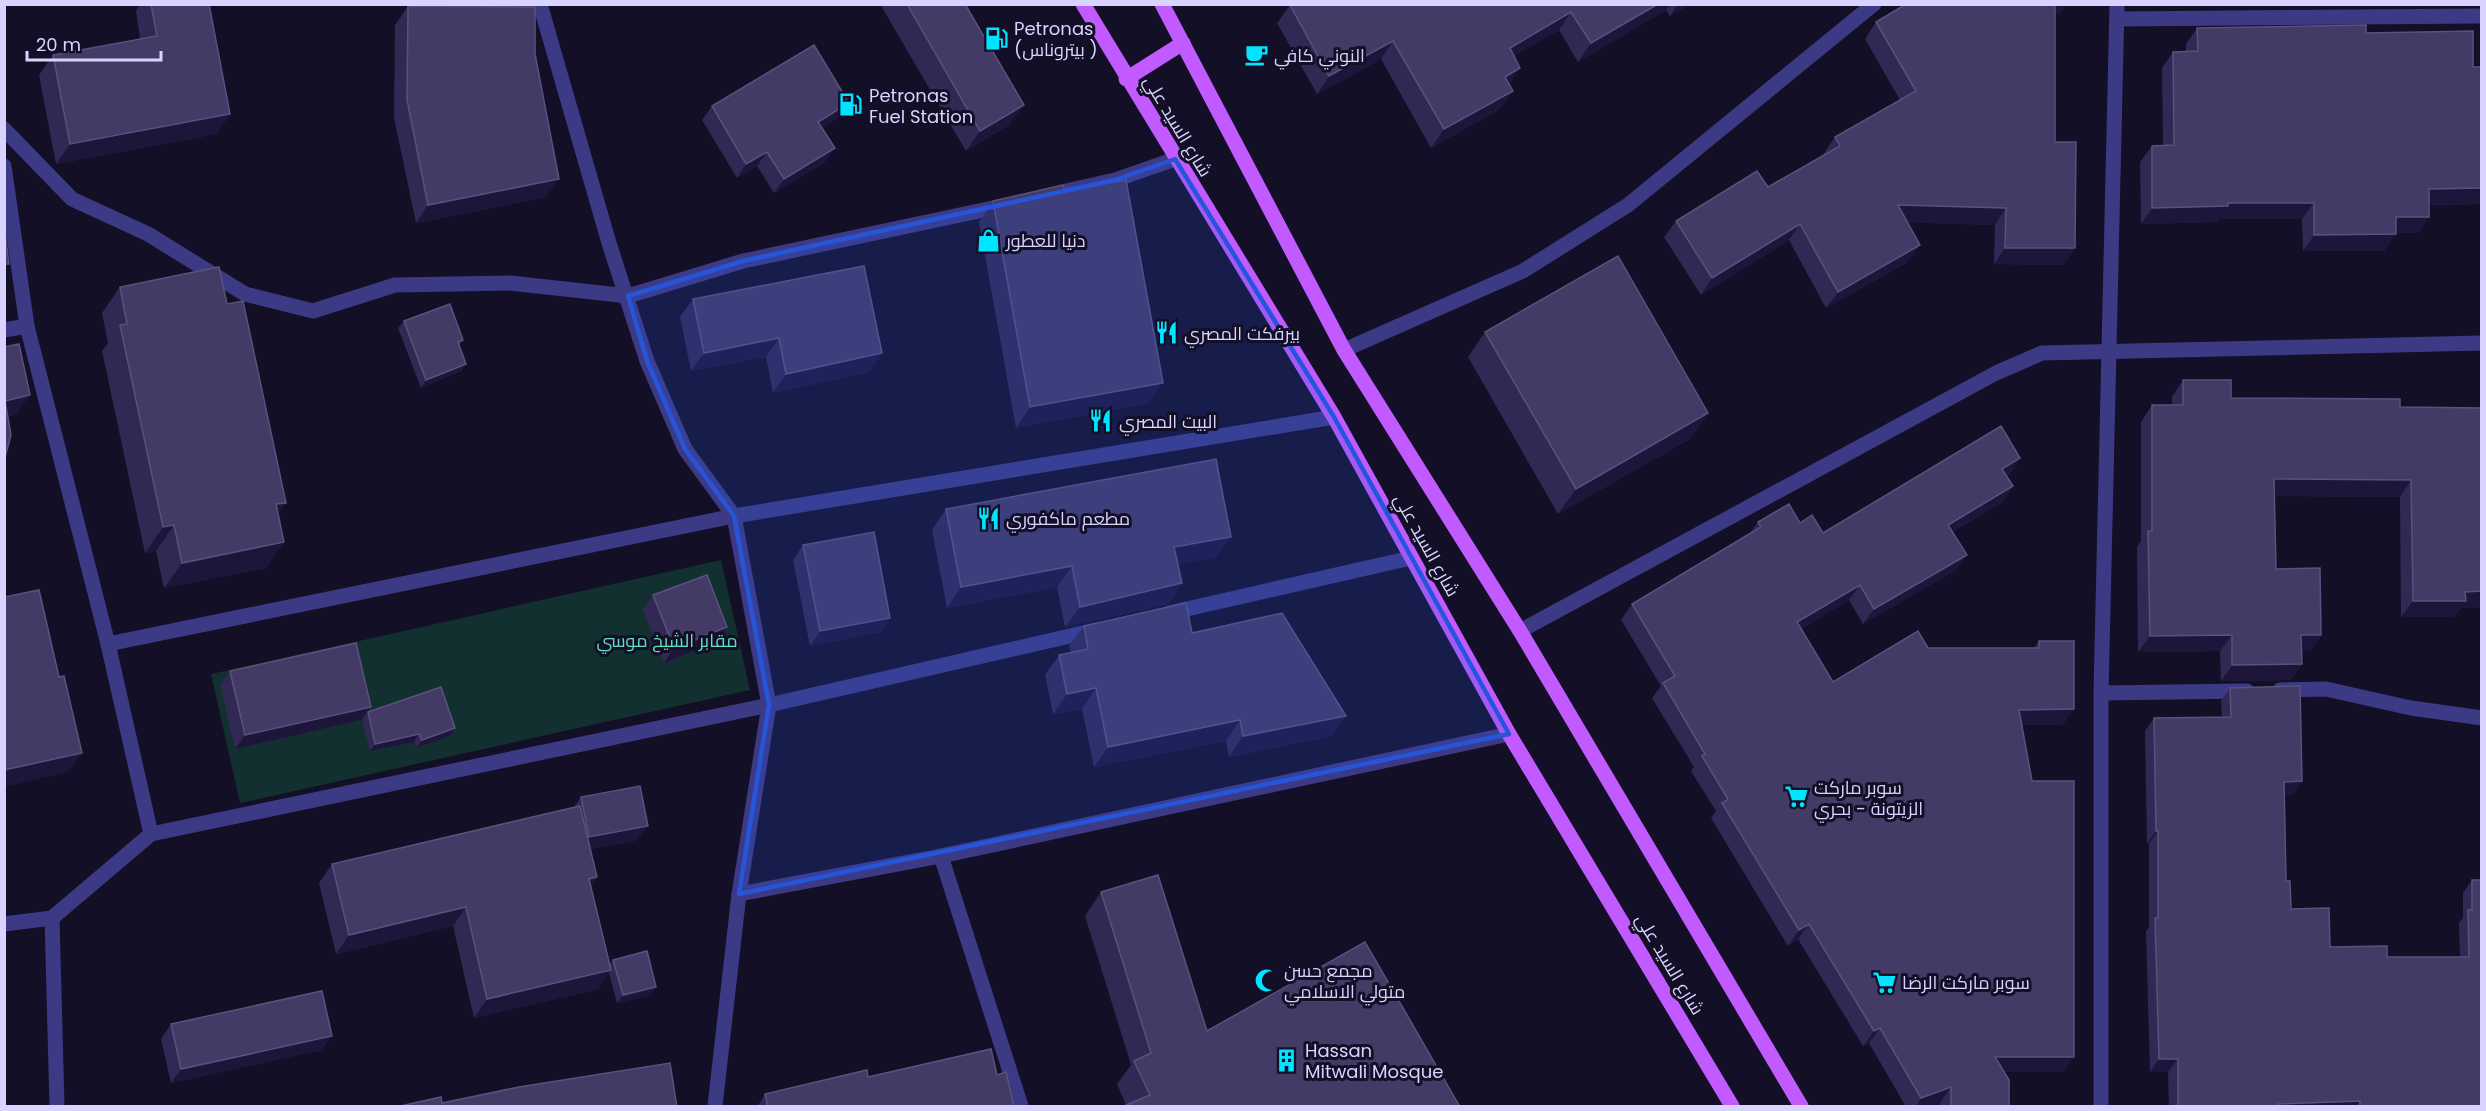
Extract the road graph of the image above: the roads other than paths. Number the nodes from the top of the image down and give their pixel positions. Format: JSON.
{"nodes":[{"id":1,"x":540,"y":4,"type":"edge"},
{"id":2,"x":1083,"y":4,"type":"edge"},
{"id":3,"x":1162,"y":4,"type":"edge"},
{"id":4,"x":1874,"y":4,"type":"edge"},
{"id":5,"x":2313,"y":11,"type":"edge"},
{"id":6,"x":2117,"y":12,"type":"edge"},
{"id":7,"x":2481,"y":15,"type":"edge"},
{"id":8,"x":1183,"y":43,"type":"junction"},
{"id":9,"x":1126,"y":79,"type":"junction"},
{"id":10,"x":4,"y":129,"type":"edge"},
{"id":11,"x":1174,"y":159,"type":"junction"},
{"id":12,"x":4,"y":166,"type":"edge"},
{"id":13,"x":1046,"y":196,"type":"edge"},
{"id":14,"x":1022,"y":201,"type":"edge"},
{"id":15,"x":628,"y":296,"type":"junction"},
{"id":16,"x":27,"y":326,"type":"junction"},
{"id":17,"x":4,"y":330,"type":"edge"},
{"id":18,"x":2481,"y":343,"type":"edge"},
{"id":19,"x":1344,"y":350,"type":"junction"},
{"id":20,"x":2107,"y":352,"type":"junction"},
{"id":21,"x":1334,"y":417,"type":"junction"},
{"id":22,"x":734,"y":516,"type":"junction"},
{"id":23,"x":1412,"y":558,"type":"junction"},
{"id":24,"x":1154,"y":617,"type":"edge"},
{"id":25,"x":1108,"y":627,"type":"edge"},
{"id":26,"x":1520,"y":632,"type":"junction"},
{"id":27,"x":108,"y":644,"type":"junction"},
{"id":28,"x":2101,"y":693,"type":"junction"},
{"id":29,"x":769,"y":705,"type":"junction"},
{"id":30,"x":2481,"y":718,"type":"edge"},
{"id":31,"x":1509,"y":734,"type":"junction"},
{"id":32,"x":151,"y":834,"type":"junction"},
{"id":33,"x":941,"y":856,"type":"junction"},
{"id":34,"x":739,"y":894,"type":"junction"},
{"id":35,"x":51,"y":918,"type":"junction"},
{"id":36,"x":4,"y":924,"type":"edge"},
{"id":37,"x":57,"y":1107,"type":"edge"},
{"id":38,"x":716,"y":1107,"type":"edge"},
{"id":39,"x":1021,"y":1107,"type":"edge"},
{"id":40,"x":1732,"y":1107,"type":"edge"},
{"id":41,"x":1801,"y":1107,"type":"edge"},
{"id":42,"x":2101,"y":1107,"type":"edge"}],
"edges":[{"from":1,"to":15,"type":"street"},
{"from":2,"to":9,"type":"main road","name":"شارع السيد علي"},
{"from":3,"to":8,"type":"main road","name":"شارع السيد علي"},
{"from":4,"to":19,"type":"street"},
{"from":5,"to":6,"type":"street"},
{"from":5,"to":7,"type":"street"},
{"from":6,"to":20,"type":"street"},
{"from":8,"to":9,"type":"main road"},
{"from":8,"to":19,"type":"main road","name":"شارع السيد علي"},
{"from":9,"to":11,"type":"main road","name":"شارع السيد علي"},
{"from":10,"to":15,"type":"street"},
{"from":11,"to":13,"type":"street"},
{"from":11,"to":21,"type":"main road","name":"شارع السيد علي"},
{"from":12,"to":16,"type":"street"},
{"from":14,"to":15,"type":"street"},
{"from":15,"to":22,"type":"street"},
{"from":16,"to":17,"type":"street"},
{"from":16,"to":27,"type":"street"},
{"from":18,"to":20,"type":"street"},
{"from":19,"to":26,"type":"main road","name":"شارع السيد علي"},
{"from":20,"to":26,"type":"street"},
{"from":20,"to":28,"type":"street"},
{"from":21,"to":22,"type":"street"},
{"from":21,"to":23,"type":"main road","name":"شارع السيد علي"},
{"from":22,"to":27,"type":"street"},
{"from":22,"to":29,"type":"street"},
{"from":23,"to":24,"type":"street"},
{"from":23,"to":31,"type":"main road","name":"شارع السيد علي"},
{"from":25,"to":29,"type":"street"},
{"from":26,"to":41,"type":"main road","name":"شارع السيد علي"},
{"from":27,"to":32,"type":"street"},
{"from":28,"to":30,"type":"street"},
{"from":28,"to":42,"type":"street"},
{"from":29,"to":32,"type":"street"},
{"from":29,"to":34,"type":"street"},
{"from":31,"to":33,"type":"street"},
{"from":31,"to":40,"type":"main road","name":"شارع السيد علي"},
{"from":32,"to":35,"type":"street"},
{"from":33,"to":34,"type":"street"},
{"from":33,"to":39,"type":"street"},
{"from":34,"to":38,"type":"street"},
{"from":35,"to":36,"type":"street"},
{"from":35,"to":37,"type":"street"}]}
